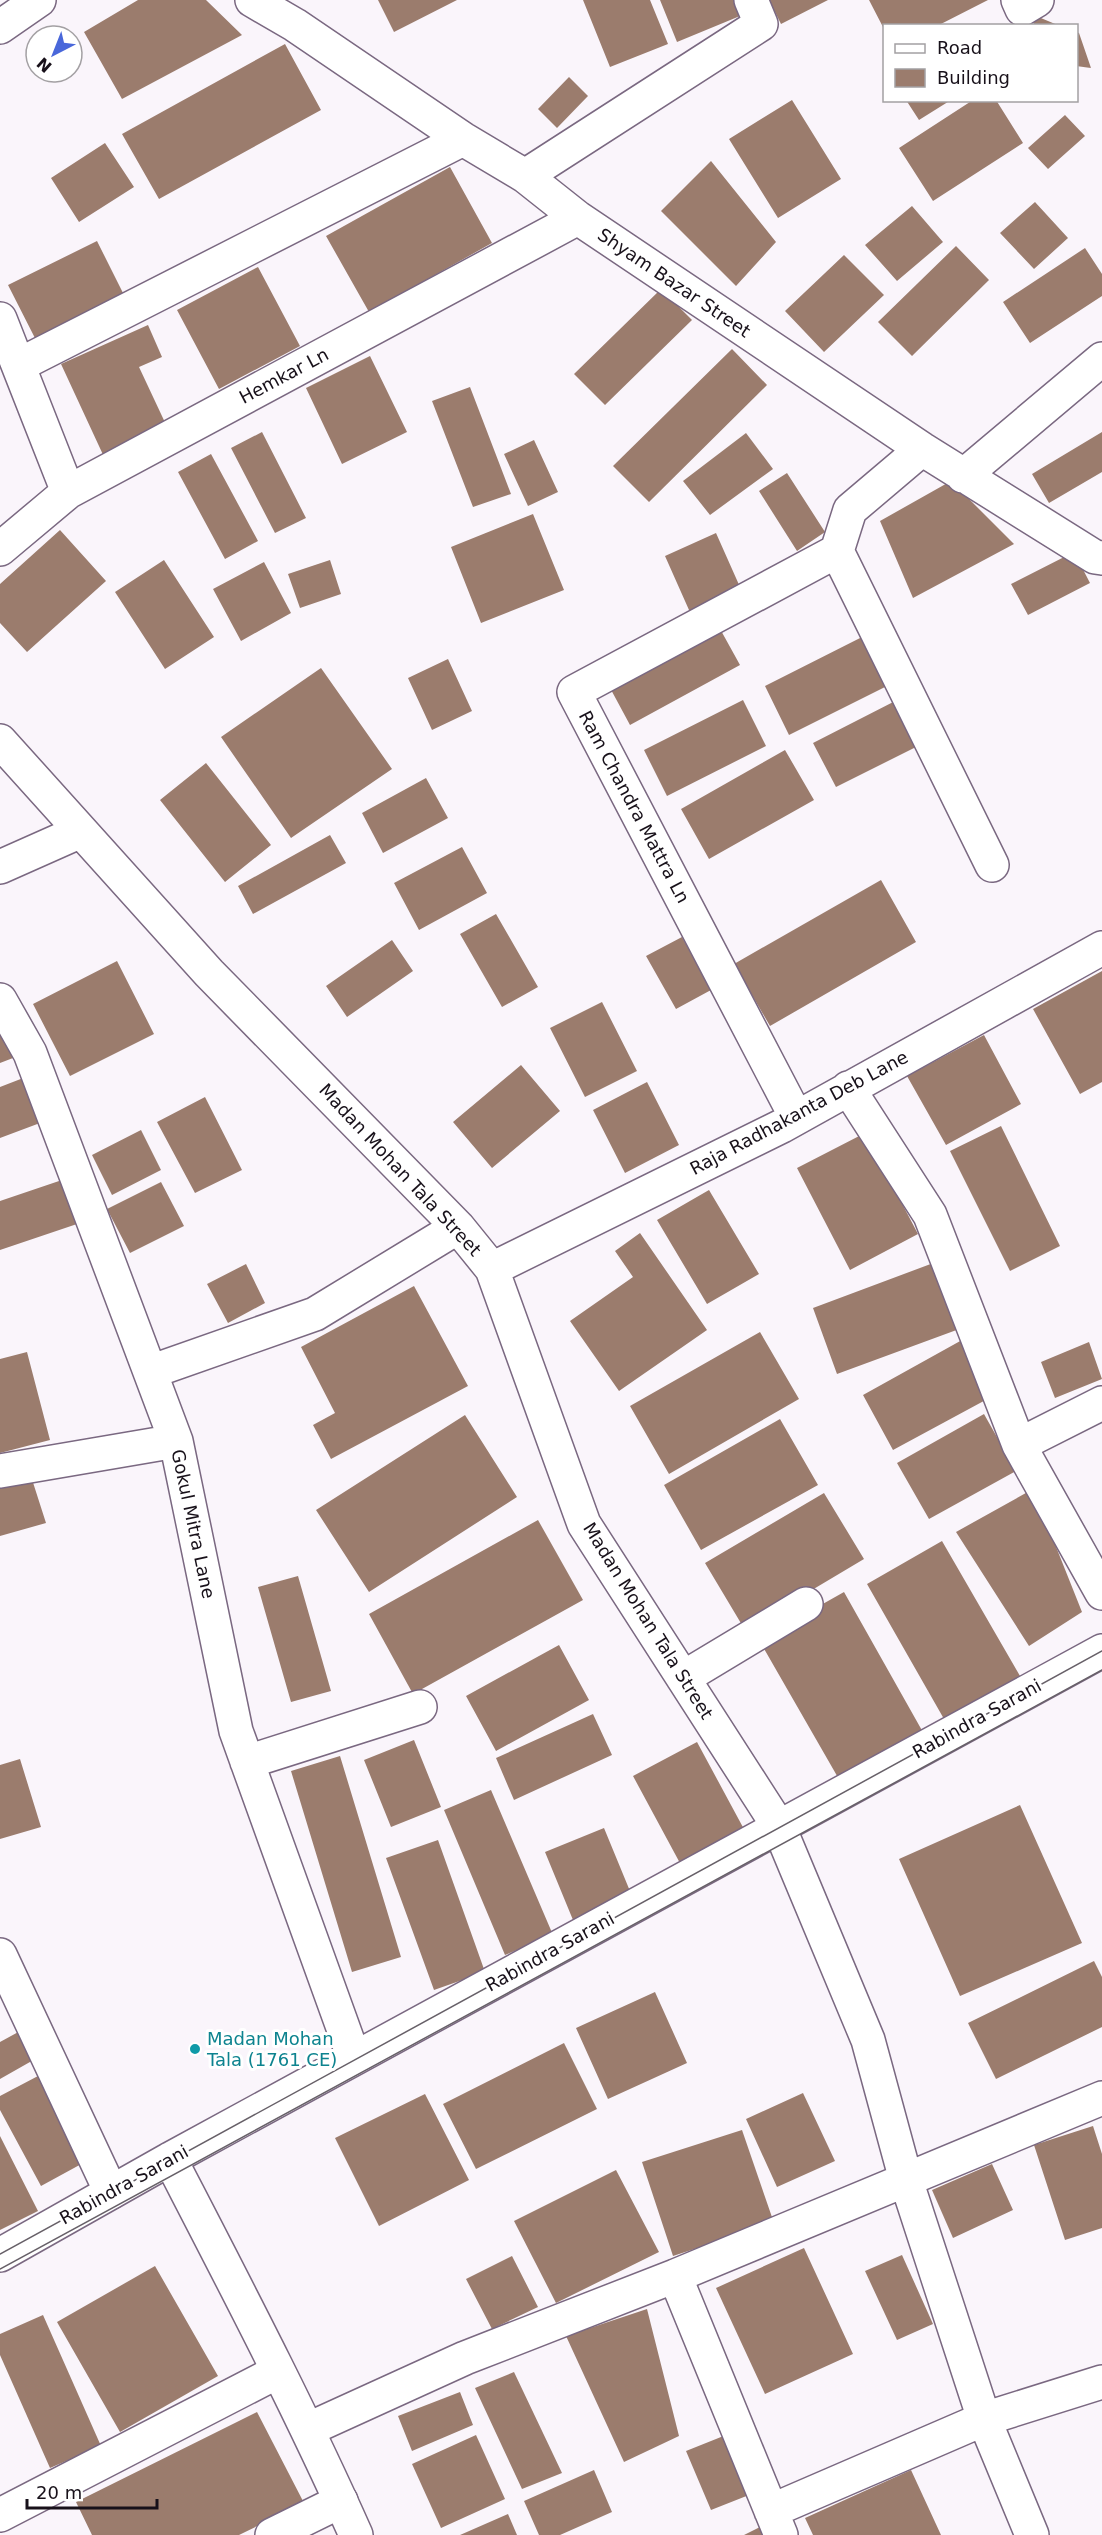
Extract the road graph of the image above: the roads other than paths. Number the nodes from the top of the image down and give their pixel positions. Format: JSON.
{"nodes":[{"id":1,"x":39,"y":0,"type":"edge"},
{"id":2,"x":252,"y":0,"type":"edge"},
{"id":3,"x":751,"y":0,"type":"edge"},
{"id":4,"x":1018,"y":0,"type":"edge"},
{"id":5,"x":1037,"y":0,"type":"edge"},
{"id":6,"x":0,"y":27,"type":"edge"},
{"id":7,"x":463,"y":139,"type":"junction"},
{"id":8,"x":525,"y":176,"type":"junction"},
{"id":9,"x":578,"y":218,"type":"junction"},
{"id":10,"x":0,"y":319,"type":"edge"},
{"id":11,"x":1102,"y":358,"type":"edge"},
{"id":12,"x":19,"y":365,"type":"junction"},
{"id":13,"x":922,"y":449,"type":"junction"},
{"id":14,"x":963,"y":476,"type":"junction"},
{"id":15,"x":68,"y":492,"type":"junction"},
{"id":16,"x":0,"y":549,"type":"edge"},
{"id":17,"x":837,"y":551,"type":"junction"},
{"id":18,"x":1102,"y":558,"type":"edge"},
{"id":19,"x":0,"y":741,"type":"edge"},
{"id":20,"x":81,"y":831,"type":"junction"},
{"id":21,"x":992,"y":865,"type":"dead end"},
{"id":22,"x":0,"y":867,"type":"edge"},
{"id":23,"x":1102,"y":948,"type":"edge"},
{"id":24,"x":0,"y":1000,"type":"edge"},
{"id":25,"x":848,"y":1088,"type":"junction"},
{"id":26,"x":796,"y":1118,"type":"junction"},
{"id":27,"x":458,"y":1227,"type":"junction"},
{"id":28,"x":492,"y":1269,"type":"junction"},
{"id":29,"x":150,"y":1372,"type":"junction"},
{"id":30,"x":1102,"y":1403,"type":"edge"},
{"id":31,"x":176,"y":1441,"type":"junction"},
{"id":32,"x":1019,"y":1445,"type":"junction"},
{"id":33,"x":0,"y":1471,"type":"edge"},
{"id":34,"x":1102,"y":1593,"type":"edge"},
{"id":35,"x":806,"y":1604,"type":"dead end"},
{"id":36,"x":1102,"y":1651,"type":"edge"},
{"id":37,"x":684,"y":1678,"type":"junction"},
{"id":38,"x":420,"y":1707,"type":"dead end"},
{"id":39,"x":247,"y":1762,"type":"junction"},
{"id":40,"x":779,"y":1827,"type":"junction"},
{"id":41,"x":0,"y":1955,"type":"edge"},
{"id":42,"x":354,"y":2058,"type":"junction"},
{"id":43,"x":1102,"y":2098,"type":"edge"},
{"id":44,"x":170,"y":2159,"type":"junction"},
{"id":45,"x":906,"y":2180,"type":"junction"},
{"id":46,"x":111,"y":2192,"type":"junction"},
{"id":47,"x":0,"y":2255,"type":"edge"},
{"id":48,"x":675,"y":2276,"type":"junction"},
{"id":49,"x":277,"y":2372,"type":"junction"},
{"id":50,"x":1102,"y":2382,"type":"edge"},
{"id":51,"x":984,"y":2419,"type":"junction"},
{"id":52,"x":309,"y":2429,"type":"junction"},
{"id":53,"x":341,"y":2501,"type":"junction"},
{"id":54,"x":0,"y":2515,"type":"edge"},
{"id":55,"x":776,"y":2523,"type":"edge"},
{"id":56,"x":272,"y":2535,"type":"edge"},
{"id":57,"x":356,"y":2535,"type":"edge"},
{"id":58,"x":1032,"y":2535,"type":"edge"}],
"edges":[{"from":1,"to":6,"type":"street"},
{"from":2,"to":7,"type":"street","name":"Shyam Bazar Street"},
{"from":3,"to":8,"type":"street"},
{"from":4,"to":5,"type":"street"},
{"from":7,"to":8,"type":"street","name":"Shyam Bazar Street"},
{"from":7,"to":12,"type":"street"},
{"from":8,"to":9,"type":"street","name":"Shyam Bazar Street"},
{"from":9,"to":13,"type":"street","name":"Shyam Bazar Street"},
{"from":9,"to":15,"type":"street","name":"Hemkar Ln"},
{"from":10,"to":12,"type":"street"},
{"from":11,"to":14,"type":"street"},
{"from":12,"to":15,"type":"street"},
{"from":13,"to":14,"type":"street","name":"Shyam Bazar Street"},
{"from":13,"to":17,"type":"street"},
{"from":14,"to":18,"type":"street","name":"Shyam Bazar Street"},
{"from":15,"to":16,"type":"street","name":"Hemkar Ln"},
{"from":17,"to":21,"type":"street"},
{"from":17,"to":26,"type":"street","name":"Ram Chandra Mattra Ln"},
{"from":19,"to":20,"type":"street","name":"Madan Mohan Tala Street"},
{"from":20,"to":22,"type":"street"},
{"from":20,"to":27,"type":"street","name":"Madan Mohan Tala Street"},
{"from":23,"to":25,"type":"street","name":"Raja Radhakanta Deb Lane"},
{"from":24,"to":29,"type":"street","name":"Gokul Mitra Lane"},
{"from":25,"to":26,"type":"street","name":"Raja Radhakanta Deb Lane"},
{"from":25,"to":32,"type":"street"},
{"from":26,"to":28,"type":"street","name":"Raja Radhakanta Deb Lane"},
{"from":27,"to":28,"type":"street","name":"Madan Mohan Tala Street"},
{"from":27,"to":29,"type":"street"},
{"from":28,"to":37,"type":"street","name":"Madan Mohan Tala Street"},
{"from":29,"to":31,"type":"street","name":"Gokul Mitra Lane"},
{"from":30,"to":32,"type":"street"},
{"from":31,"to":33,"type":"street"},
{"from":31,"to":39,"type":"street","name":"Gokul Mitra Lane"},
{"from":32,"to":34,"type":"street"},
{"from":35,"to":37,"type":"street"},
{"from":36,"to":40,"type":"street","name":"Rabindra Sarani"},
{"from":37,"to":40,"type":"street","name":"Madan Mohan Tala Street"},
{"from":38,"to":39,"type":"street"},
{"from":39,"to":42,"type":"street","name":"Gokul Mitra Lane"},
{"from":40,"to":42,"type":"street","name":"Rabindra Sarani"},
{"from":40,"to":45,"type":"street","name":"Madan Mohan Tala Street"},
{"from":41,"to":46,"type":"street"},
{"from":42,"to":44,"type":"street","name":"Rabindra Sarani"},
{"from":43,"to":45,"type":"street"},
{"from":44,"to":46,"type":"street","name":"Rabindra Sarani"},
{"from":44,"to":49,"type":"street"},
{"from":45,"to":48,"type":"street"},
{"from":45,"to":51,"type":"street","name":"Madan Mohan Tala Street"},
{"from":46,"to":47,"type":"street","name":"Rabindra Sarani"},
{"from":48,"to":52,"type":"street"},
{"from":48,"to":55,"type":"street"},
{"from":49,"to":52,"type":"street"},
{"from":49,"to":54,"type":"street"},
{"from":50,"to":51,"type":"street"},
{"from":51,"to":55,"type":"street"},
{"from":51,"to":58,"type":"street","name":"Madan Mohan Tala Street"},
{"from":52,"to":53,"type":"street"},
{"from":53,"to":56,"type":"street"},
{"from":53,"to":57,"type":"street"}]}
